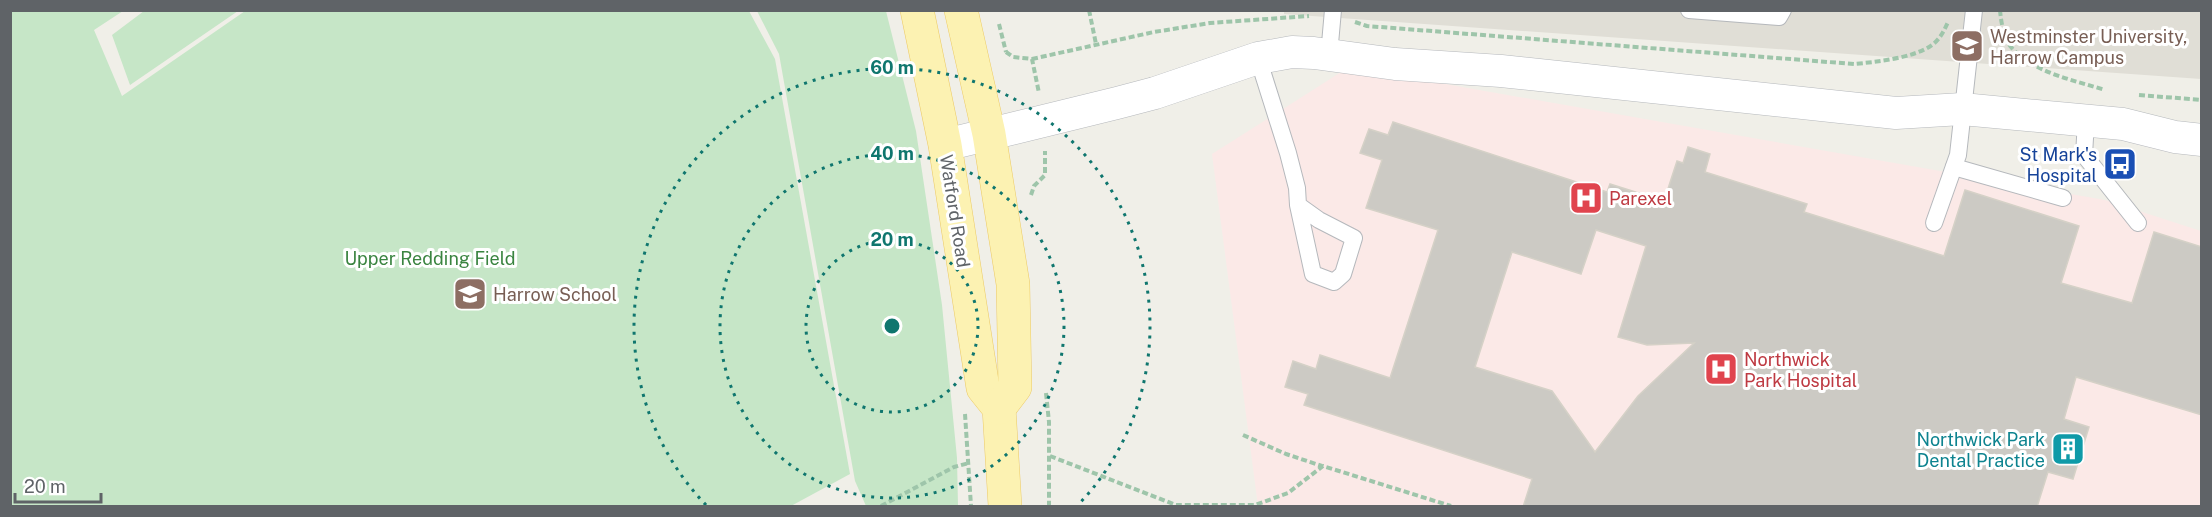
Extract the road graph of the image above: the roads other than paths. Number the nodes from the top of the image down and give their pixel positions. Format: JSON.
{"nodes":[{"id":1,"x":917,"y":10,"type":"edge"},
{"id":2,"x":961,"y":10,"type":"edge"},
{"id":3,"x":1689,"y":10,"type":"edge"},
{"id":4,"x":1783,"y":10,"type":"edge"},
{"id":5,"x":1974,"y":10,"type":"edge"},
{"id":6,"x":1340,"y":15,"type":"edge"},
{"id":7,"x":1329,"y":55,"type":"junction"},
{"id":8,"x":1258,"y":58,"type":"junction"},
{"id":9,"x":1962,"y":109,"type":"junction"},
{"id":10,"x":2086,"y":121,"type":"junction"},
{"id":11,"x":989,"y":134,"type":"junction"},
{"id":12,"x":2202,"y":140,"type":"edge"},
{"id":13,"x":945,"y":145,"type":"junction"},
{"id":14,"x":1954,"y":167,"type":"junction"},
{"id":15,"x":2063,"y":198,"type":"dead end"},
{"id":16,"x":1298,"y":205,"type":"junction"},
{"id":17,"x":2138,"y":223,"type":"dead end"},
{"id":18,"x":1934,"y":224,"type":"dead end"},
{"id":19,"x":999,"y":408,"type":"junction"},
{"id":20,"x":1005,"y":507,"type":"edge"}],
"edges":[{"from":1,"to":13,"type":"main road","name":"Watford Road"},
{"from":2,"to":11,"type":"main road"},
{"from":3,"to":4,"type":"lane"},
{"from":5,"to":9,"type":"lane"},
{"from":6,"to":7,"type":"lane"},
{"from":7,"to":8,"type":"street"},
{"from":7,"to":9,"type":"street"},
{"from":8,"to":11,"type":"street"},
{"from":8,"to":16,"type":"lane"},
{"from":9,"to":10,"type":"street"},
{"from":9,"to":14,"type":"lane"},
{"from":10,"to":12,"type":"street"},
{"from":10,"to":17,"type":"lane"},
{"from":11,"to":13,"type":"street"},
{"from":11,"to":19,"type":"main road"},
{"from":13,"to":19,"type":"main road","name":"Watford Road"},
{"from":14,"to":15,"type":"lane"},
{"from":14,"to":18,"type":"lane"},
{"from":16,"to":16,"type":"lane"},
{"from":19,"to":20,"type":"main road","name":"Watford Road"}]}
